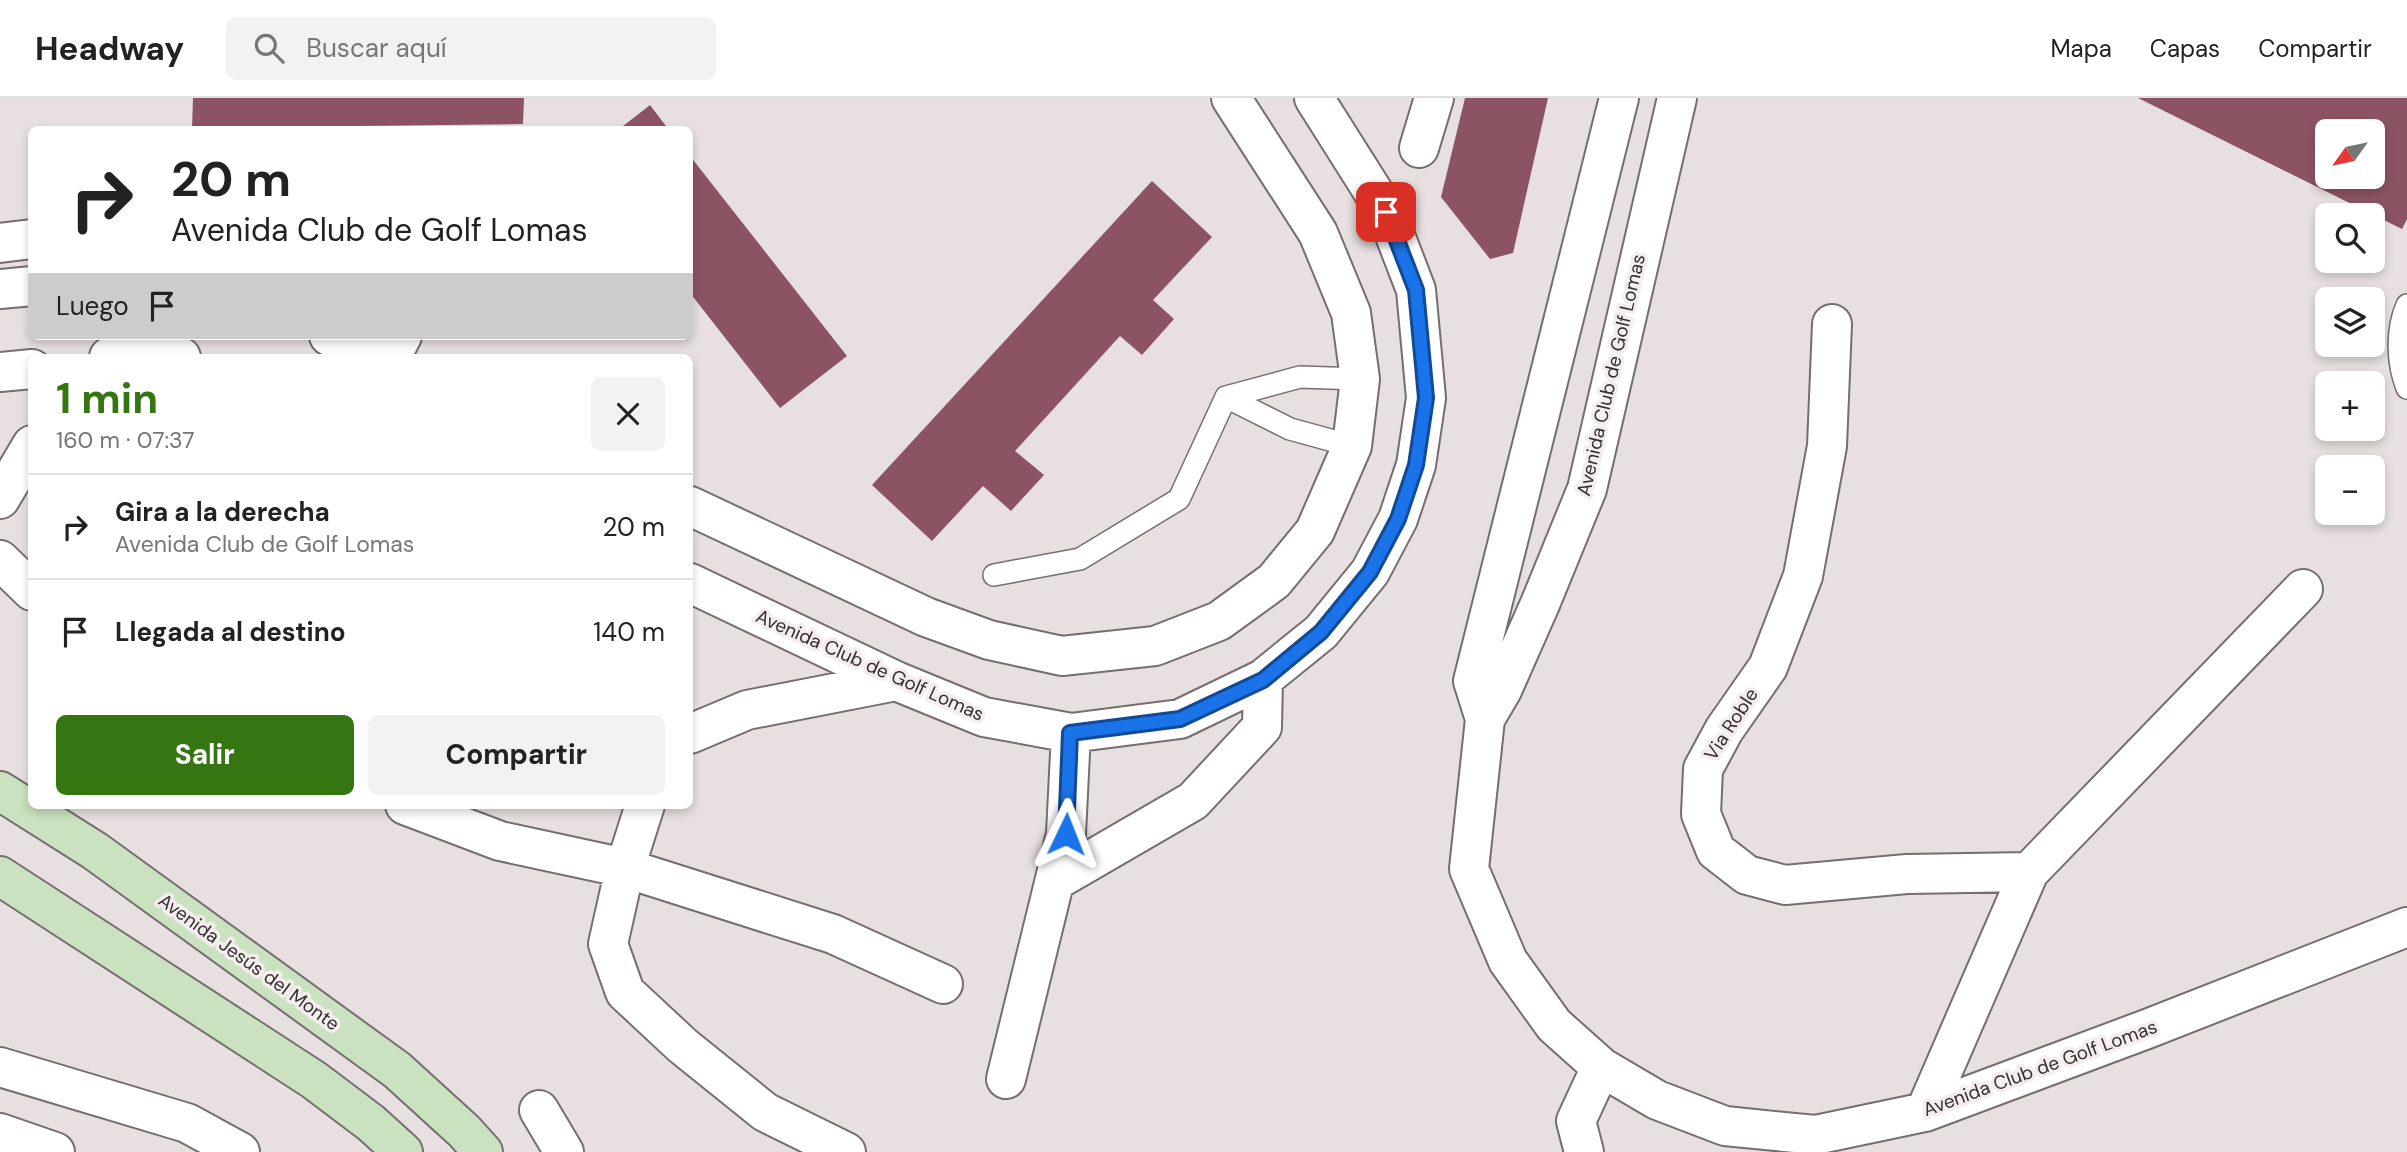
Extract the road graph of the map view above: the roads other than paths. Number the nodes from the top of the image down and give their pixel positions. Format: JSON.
{"nodes":[{"id":1,"x":1231,"y":98,"type":"edge"},
{"id":2,"x":1314,"y":98,"type":"edge"},
{"id":3,"x":1434,"y":98,"type":"edge"},
{"id":4,"x":1619,"y":98,"type":"edge"},
{"id":5,"x":1677,"y":98,"type":"edge"},
{"id":6,"x":1419,"y":148,"type":"dead end"},
{"id":7,"x":28,"y":240,"type":"edge"},
{"id":8,"x":0,"y":243,"type":"edge"},
{"id":9,"x":28,"y":286,"type":"edge"},
{"id":10,"x":0,"y":289,"type":"edge"},
{"id":11,"x":2407,"y":305,"type":"edge"},
{"id":12,"x":1832,"y":324,"type":"dead end"},
{"id":13,"x":338,"y":340,"type":"edge"},
{"id":14,"x":134,"y":354,"type":"edge"},
{"id":15,"x":167,"y":354,"type":"edge"},
{"id":16,"x":368,"y":354,"type":"edge"},
{"id":17,"x":28,"y":369,"type":"edge"},
{"id":18,"x":0,"y":372,"type":"edge"},
{"id":19,"x":1360,"y":379,"type":"junction"},
{"id":20,"x":2407,"y":388,"type":"edge"},
{"id":21,"x":1226,"y":397,"type":"junction"},
{"id":22,"x":1352,"y":446,"type":"junction"},
{"id":23,"x":28,"y":452,"type":"edge"},
{"id":24,"x":0,"y":499,"type":"edge"},
{"id":25,"x":693,"y":507,"type":"edge"},
{"id":26,"x":0,"y":560,"type":"edge"},
{"id":27,"x":994,"y":575,"type":"dead end"},
{"id":28,"x":693,"y":584,"type":"edge"},
{"id":29,"x":28,"y":588,"type":"edge"},
{"id":30,"x":2303,"y":589,"type":"dead end"},
{"id":31,"x":1263,"y":680,"type":"junction"},
{"id":32,"x":896,"y":681,"type":"junction"},
{"id":33,"x":1485,"y":719,"type":"junction"},
{"id":34,"x":693,"y":733,"type":"edge"},
{"id":35,"x":1070,"y":733,"type":"junction"},
{"id":36,"x":0,"y":791,"type":"edge"},
{"id":37,"x":28,"y":809,"type":"edge"},
{"id":38,"x":28,"y":809,"type":"edge"},
{"id":39,"x":416,"y":809,"type":"edge"},
{"id":40,"x":644,"y":809,"type":"edge"},
{"id":41,"x":625,"y":868,"type":"junction"},
{"id":42,"x":2029,"y":872,"type":"junction"},
{"id":43,"x":0,"y":876,"type":"edge"},
{"id":44,"x":1055,"y":881,"type":"junction"},
{"id":45,"x":2407,"y":927,"type":"edge"},
{"id":46,"x":943,"y":984,"type":"dead end"},
{"id":47,"x":0,"y":1067,"type":"edge"},
{"id":48,"x":1601,"y":1067,"type":"junction"},
{"id":49,"x":1006,"y":1079,"type":"dead end"},
{"id":50,"x":538,"y":1110,"type":"dead end"},
{"id":51,"x":1925,"y":1112,"type":"junction"},
{"id":52,"x":0,"y":1132,"type":"edge"},
{"id":53,"x":463,"y":1145,"type":"edge"},
{"id":54,"x":55,"y":1152,"type":"edge"},
{"id":55,"x":240,"y":1152,"type":"edge"},
{"id":56,"x":403,"y":1152,"type":"edge"},
{"id":57,"x":564,"y":1152,"type":"edge"},
{"id":58,"x":846,"y":1152,"type":"edge"},
{"id":59,"x":1583,"y":1152,"type":"edge"}],
"edges":[{"from":1,"to":19,"type":"street"},
{"from":2,"to":31,"type":"street","name":"Avenida Club de Golf Lomas"},
{"from":3,"to":6,"type":"street"},
{"from":4,"to":33,"type":"street","name":"Avenida Club de Golf Lomas"},
{"from":5,"to":33,"type":"street","name":"Avenida Club de Golf Lomas"},
{"from":7,"to":8,"type":"street"},
{"from":9,"to":10,"type":"street"},
{"from":11,"to":20,"type":"lane"},
{"from":12,"to":42,"type":"street","name":"Via Roble"},
{"from":13,"to":16,"type":"street"},
{"from":14,"to":15,"type":"street"},
{"from":17,"to":18,"type":"street"},
{"from":19,"to":21,"type":"lane"},
{"from":19,"to":22,"type":"street"},
{"from":21,"to":22,"type":"lane"},
{"from":21,"to":27,"type":"lane"},
{"from":22,"to":25,"type":"street"},
{"from":23,"to":24,"type":"street"},
{"from":26,"to":29,"type":"street"},
{"from":28,"to":32,"type":"street","name":"Avenida Club de Golf Lomas"},
{"from":30,"to":42,"type":"street"},
{"from":31,"to":35,"type":"street","name":"Avenida Club de Golf Lomas"},
{"from":31,"to":44,"type":"street"},
{"from":32,"to":34,"type":"street"},
{"from":32,"to":35,"type":"street","name":"Avenida Club de Golf Lomas"},
{"from":33,"to":48,"type":"street","name":"Avenida Club de Golf Lomas"},
{"from":35,"to":44,"type":"street"},
{"from":36,"to":38,"type":"main road","name":"Avenida Jesús del Monte"},
{"from":37,"to":53,"type":"main road","name":"Avenida Jesús del Monte"},
{"from":39,"to":41,"type":"street"},
{"from":40,"to":41,"type":"street"},
{"from":41,"to":46,"type":"street"},
{"from":41,"to":58,"type":"street"},
{"from":42,"to":51,"type":"street"},
{"from":43,"to":56,"type":"main road"},
{"from":44,"to":49,"type":"street"},
{"from":45,"to":51,"type":"street","name":"Avenida Club de Golf Lomas"},
{"from":47,"to":55,"type":"street"},
{"from":48,"to":51,"type":"street","name":"Avenida Club de Golf Lomas"},
{"from":48,"to":59,"type":"street"},
{"from":50,"to":57,"type":"street"},
{"from":52,"to":54,"type":"street"}]}
